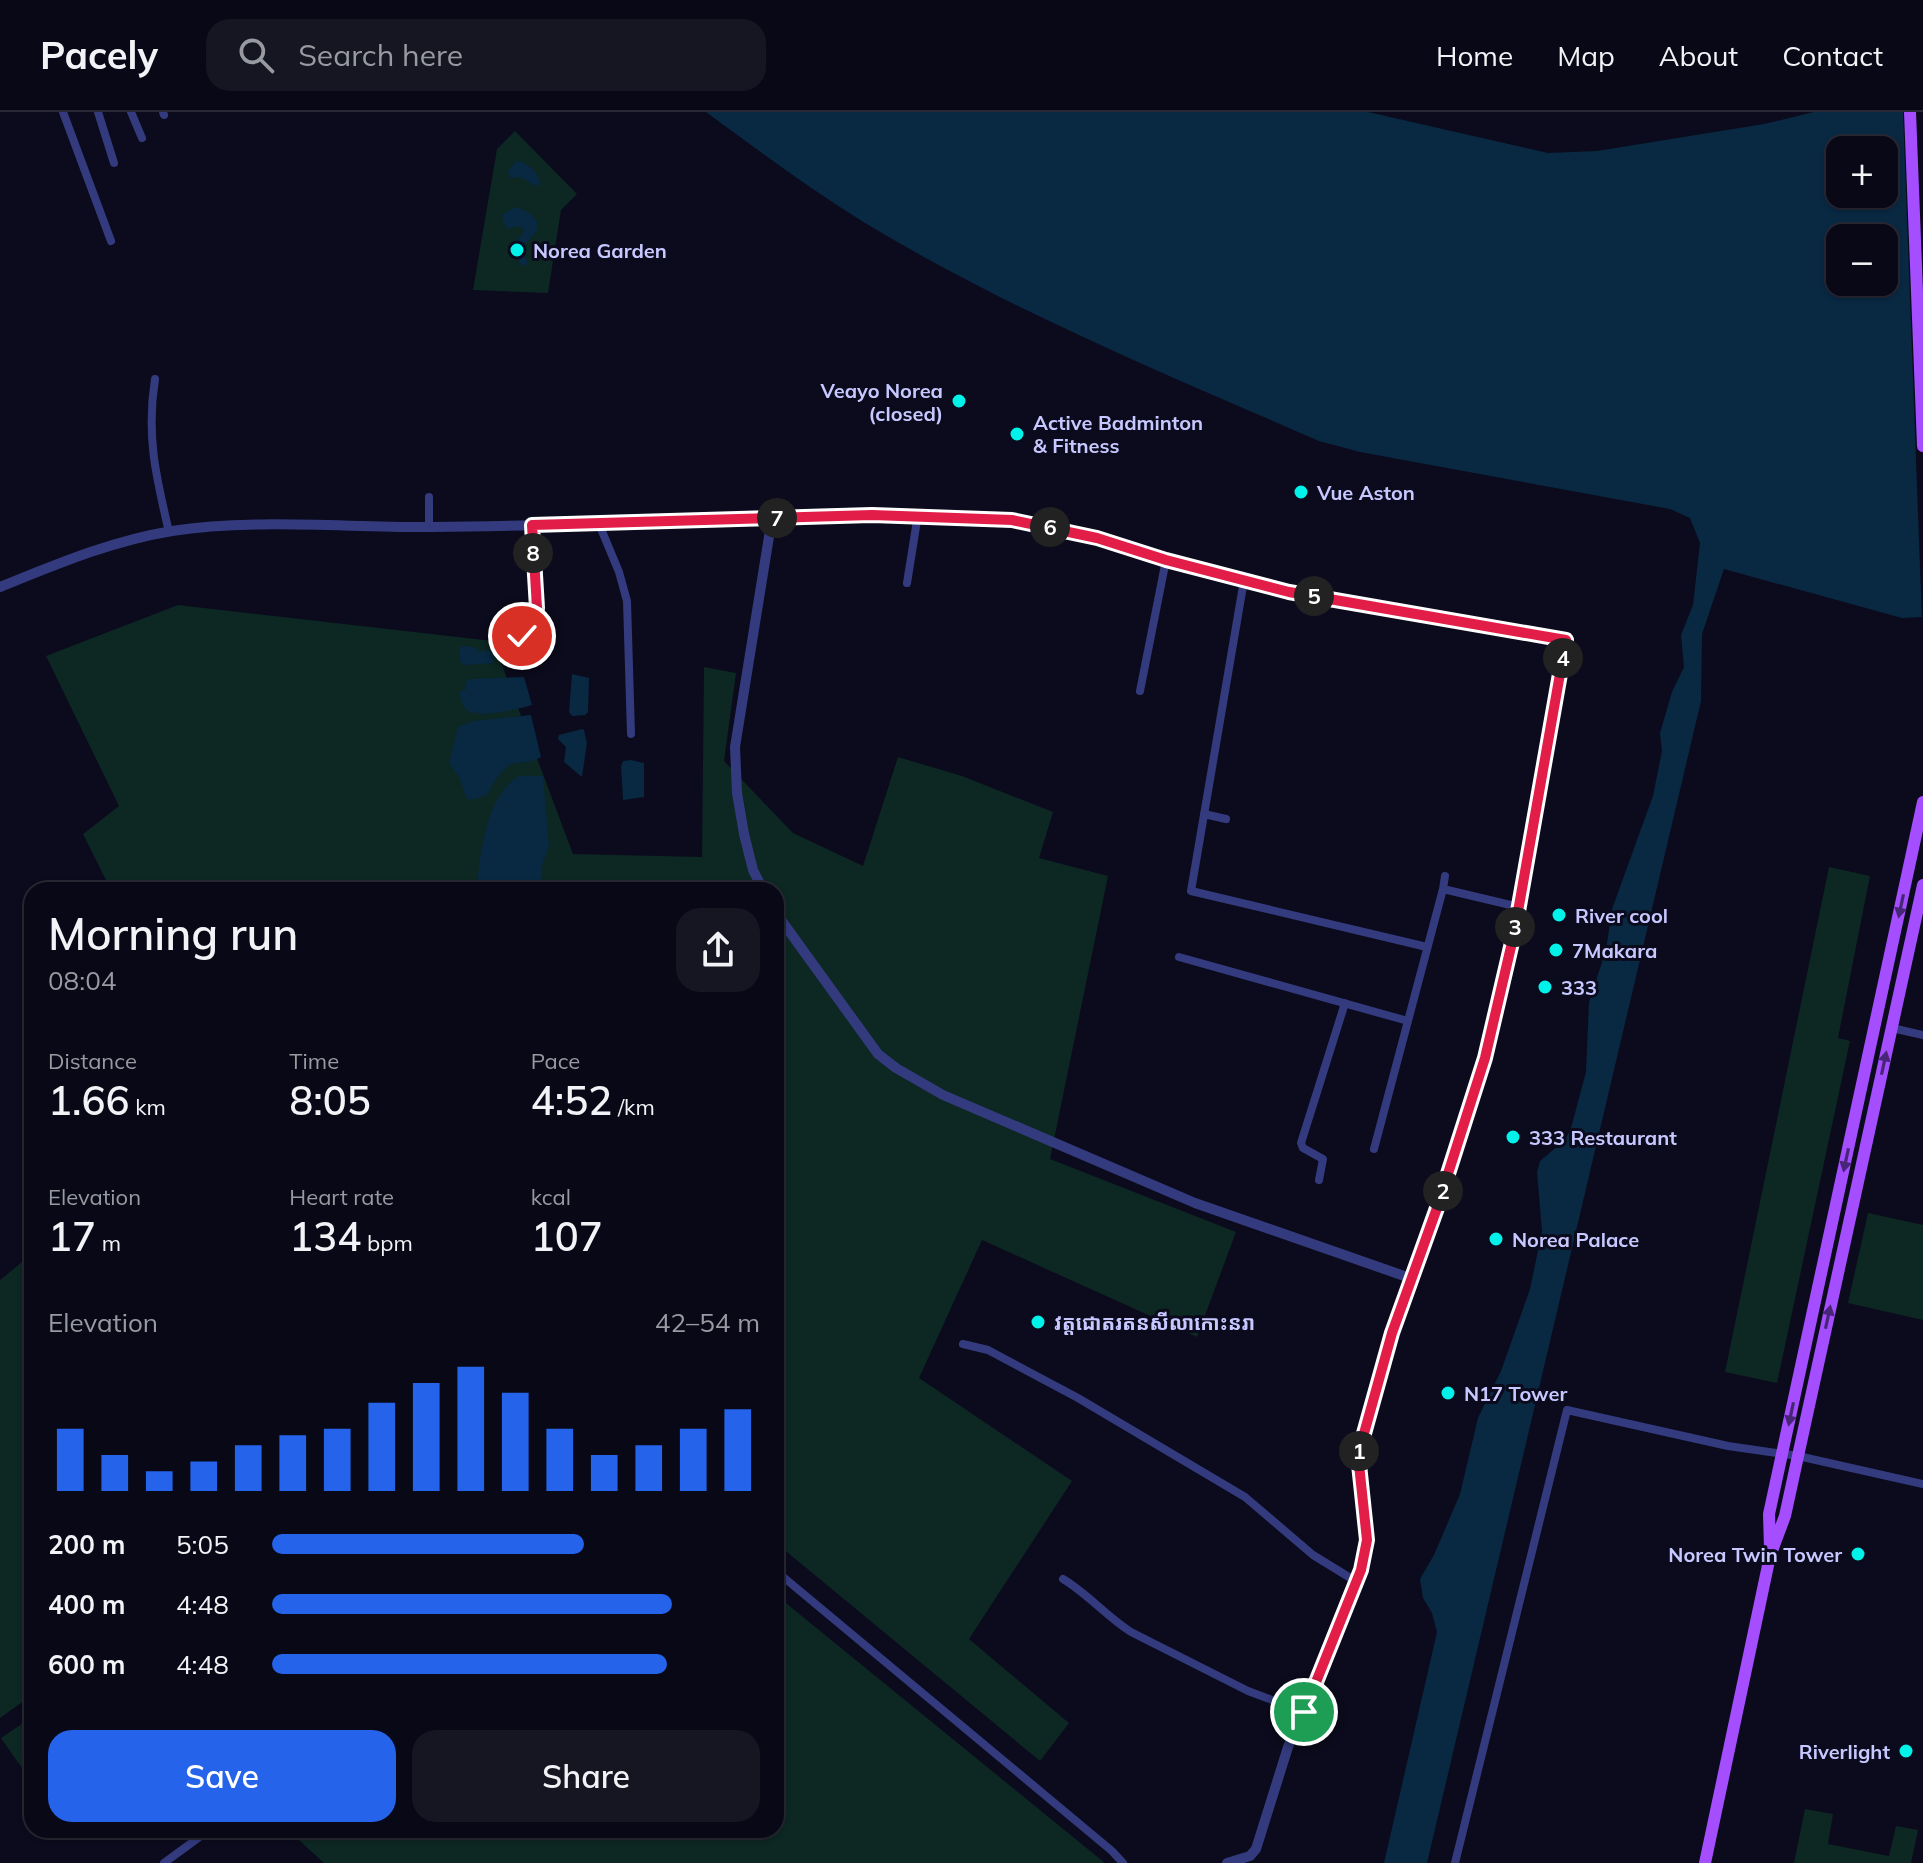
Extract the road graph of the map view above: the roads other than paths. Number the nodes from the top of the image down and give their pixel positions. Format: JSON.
{"nodes":[{"id":1,"x":63,"y":112,"type":"edge"},
{"id":2,"x":98,"y":112,"type":"edge"},
{"id":3,"x":131,"y":112,"type":"edge"},
{"id":4,"x":1910,"y":112,"type":"edge"},
{"id":5,"x":142,"y":138,"type":"dead end"},
{"id":6,"x":114,"y":163,"type":"dead end"},
{"id":7,"x":111,"y":241,"type":"dead end"},
{"id":8,"x":155,"y":379,"type":"dead end"},
{"id":9,"x":1923,"y":446,"type":"edge"},
{"id":10,"x":429,"y":497,"type":"dead end"},
{"id":11,"x":918,"y":514,"type":"junction"},
{"id":12,"x":772,"y":518,"type":"junction"},
{"id":13,"x":599,"y":524,"type":"junction"},
{"id":14,"x":532,"y":525,"type":"junction"},
{"id":15,"x":429,"y":527,"type":"junction"},
{"id":16,"x":169,"y":532,"type":"junction"},
{"id":17,"x":1166,"y":560,"type":"junction"},
{"id":18,"x":1244,"y":580,"type":"junction"},
{"id":19,"x":907,"y":583,"type":"dead end"},
{"id":20,"x":0,"y":587,"type":"edge"},
{"id":21,"x":517,"y":645,"type":"dead end"},
{"id":22,"x":1140,"y":691,"type":"dead end"},
{"id":23,"x":631,"y":734,"type":"dead end"},
{"id":24,"x":1923,"y":802,"type":"edge"},
{"id":25,"x":1204,"y":814,"type":"junction"},
{"id":26,"x":1226,"y":819,"type":"dead end"},
{"id":27,"x":1445,"y":876,"type":"dead end"},
{"id":28,"x":759,"y":882,"type":"edge"},
{"id":29,"x":1923,"y":885,"type":"edge"},
{"id":30,"x":1443,"y":889,"type":"junction"},
{"id":31,"x":1519,"y":907,"type":"junction"},
{"id":32,"x":784,"y":924,"type":"edge"},
{"id":33,"x":1427,"y":947,"type":"junction"},
{"id":34,"x":1179,"y":957,"type":"dead end"},
{"id":35,"x":1345,"y":1003,"type":"junction"},
{"id":36,"x":1408,"y":1021,"type":"junction"},
{"id":37,"x":1892,"y":1028,"type":"junction"},
{"id":38,"x":1923,"y":1035,"type":"edge"},
{"id":39,"x":1374,"y":1149,"type":"dead end"},
{"id":40,"x":1319,"y":1180,"type":"dead end"},
{"id":41,"x":1410,"y":1278,"type":"junction"},
{"id":42,"x":963,"y":1344,"type":"dead end"},
{"id":43,"x":1783,"y":1454,"type":"junction"},
{"id":44,"x":1798,"y":1456,"type":"junction"},
{"id":45,"x":1923,"y":1484,"type":"edge"},
{"id":46,"x":1770,"y":1556,"type":"junction"},
{"id":47,"x":784,"y":1578,"type":"edge"},
{"id":48,"x":1063,"y":1579,"type":"dead end"},
{"id":49,"x":1357,"y":1582,"type":"junction"},
{"id":50,"x":1304,"y":1712,"type":"junction"},
{"id":51,"x":198,"y":1838,"type":"edge"},
{"id":52,"x":164,"y":1863,"type":"edge"},
{"id":53,"x":1123,"y":1863,"type":"edge"},
{"id":54,"x":1227,"y":1863,"type":"edge"},
{"id":55,"x":1455,"y":1863,"type":"edge"},
{"id":56,"x":1705,"y":1863,"type":"edge"}],
"edges":[{"from":1,"to":7,"type":"street"},
{"from":2,"to":6,"type":"street"},
{"from":3,"to":5,"type":"street"},
{"from":4,"to":9,"type":"main road"},
{"from":8,"to":16,"type":"street"},
{"from":10,"to":15,"type":"street"},
{"from":11,"to":12,"type":"street"},
{"from":11,"to":17,"type":"street"},
{"from":11,"to":19,"type":"street"},
{"from":12,"to":13,"type":"street"},
{"from":12,"to":28,"type":"street"},
{"from":13,"to":14,"type":"street"},
{"from":13,"to":23,"type":"street"},
{"from":14,"to":15,"type":"street"},
{"from":14,"to":21,"type":"street"},
{"from":15,"to":16,"type":"street"},
{"from":16,"to":20,"type":"street"},
{"from":17,"to":18,"type":"street"},
{"from":17,"to":22,"type":"street"},
{"from":18,"to":25,"type":"street"},
{"from":18,"to":31,"type":"street"},
{"from":24,"to":43,"type":"main road","one_way":true},
{"from":25,"to":26,"type":"street"},
{"from":25,"to":33,"type":"street"},
{"from":27,"to":30,"type":"street"},
{"from":29,"to":37,"type":"main road"},
{"from":30,"to":31,"type":"street"},
{"from":30,"to":33,"type":"street"},
{"from":31,"to":41,"type":"street"},
{"from":32,"to":41,"type":"street"},
{"from":33,"to":36,"type":"street"},
{"from":34,"to":35,"type":"street"},
{"from":35,"to":36,"type":"street"},
{"from":35,"to":40,"type":"street"},
{"from":36,"to":39,"type":"street"},
{"from":37,"to":38,"type":"street"},
{"from":44,"to":37,"type":"main road","one_way":true},
{"from":41,"to":49,"type":"street"},
{"from":42,"to":49,"type":"street"},
{"from":43,"to":44,"type":"street"},
{"from":43,"to":46,"type":"main road"},
{"from":43,"to":55,"type":"street"},
{"from":44,"to":45,"type":"street"},
{"from":44,"to":46,"type":"main road"},
{"from":46,"to":56,"type":"main road"},
{"from":47,"to":53,"type":"street"},
{"from":48,"to":50,"type":"street"},
{"from":49,"to":50,"type":"street"},
{"from":50,"to":54,"type":"street"},
{"from":51,"to":52,"type":"street"}]}
